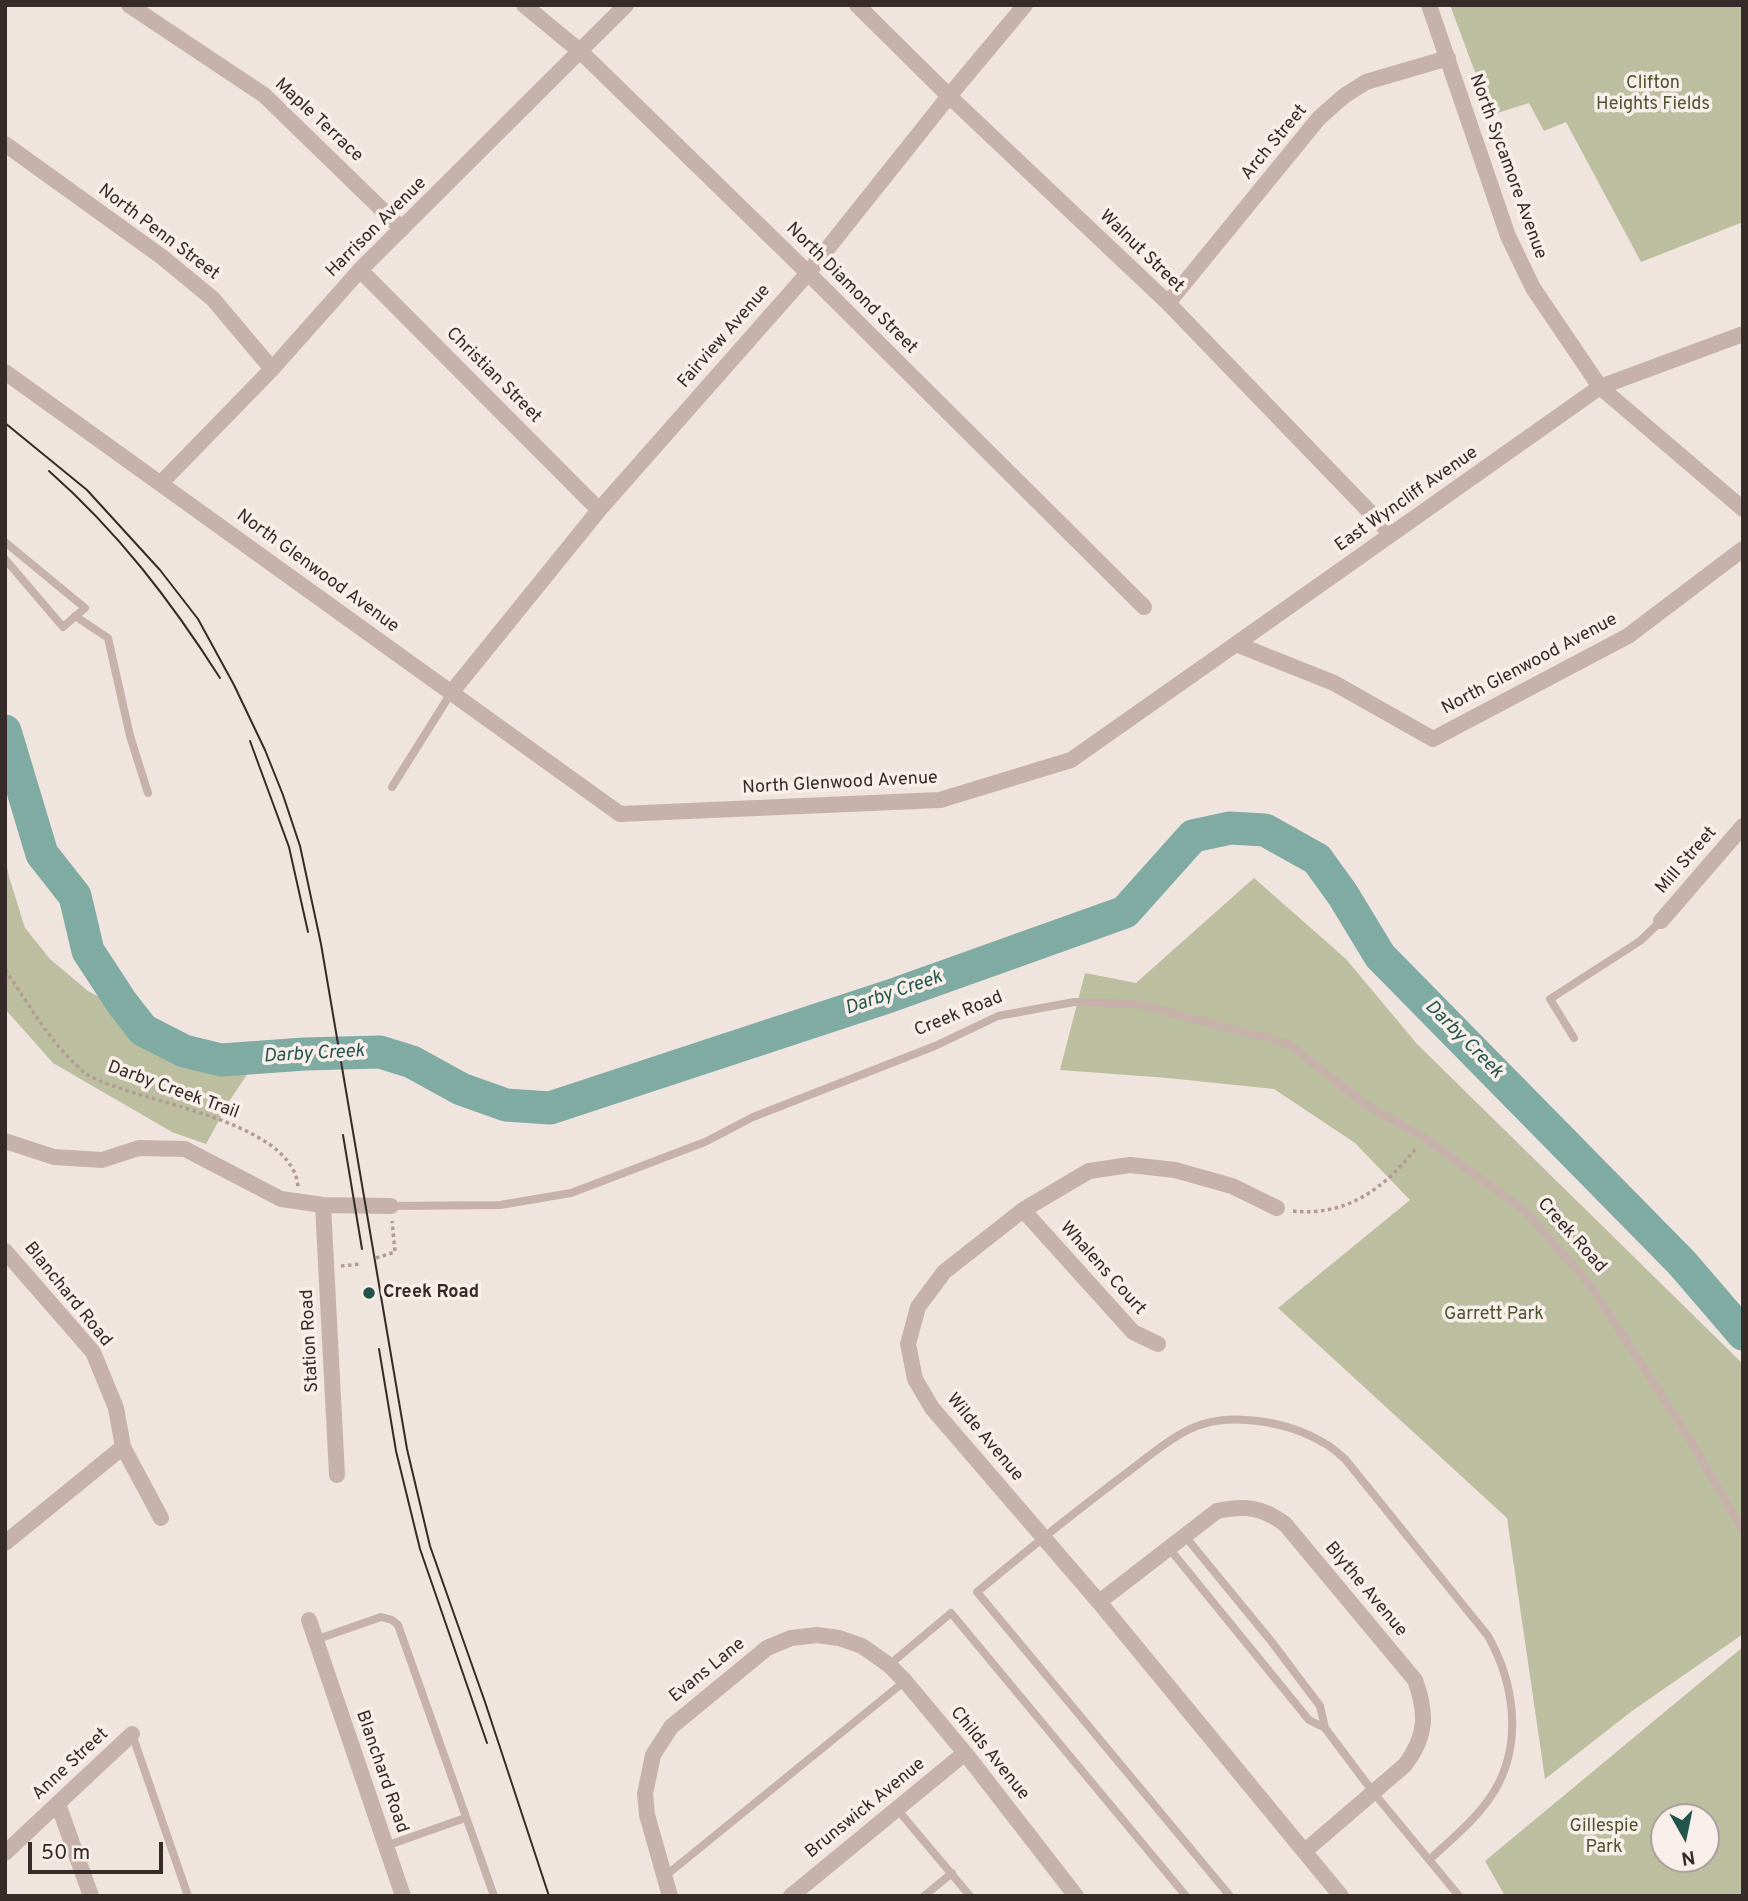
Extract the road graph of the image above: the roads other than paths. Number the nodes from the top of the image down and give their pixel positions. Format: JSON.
{"nodes":[{"id":1,"x":524,"y":5,"type":"edge"},
{"id":2,"x":626,"y":5,"type":"edge"},
{"id":3,"x":856,"y":5,"type":"edge"},
{"id":4,"x":1025,"y":5,"type":"edge"},
{"id":5,"x":1429,"y":5,"type":"edge"},
{"id":6,"x":133,"y":6,"type":"edge"},
{"id":7,"x":581,"y":52,"type":"junction"},
{"id":8,"x":1447,"y":58,"type":"junction"},
{"id":9,"x":949,"y":96,"type":"junction"},
{"id":10,"x":5,"y":144,"type":"edge"},
{"id":11,"x":402,"y":229,"type":"junction"},
{"id":12,"x":360,"y":270,"type":"junction"},
{"id":13,"x":808,"y":273,"type":"junction"},
{"id":14,"x":1168,"y":303,"type":"junction"},
{"id":15,"x":1743,"y":334,"type":"edge"},
{"id":16,"x":272,"y":369,"type":"junction"},
{"id":17,"x":5,"y":372,"type":"edge"},
{"id":18,"x":1600,"y":387,"type":"junction"},
{"id":19,"x":161,"y":483,"type":"junction"},
{"id":20,"x":1743,"y":509,"type":"edge"},
{"id":21,"x":599,"y":510,"type":"junction"},
{"id":22,"x":1391,"y":534,"type":"junction"},
{"id":23,"x":5,"y":542,"type":"edge"},
{"id":24,"x":1743,"y":549,"type":"edge"},
{"id":25,"x":5,"y":559,"type":"edge"},
{"id":26,"x":1144,"y":607,"type":"dead end"},
{"id":27,"x":75,"y":616,"type":"junction"},
{"id":28,"x":1236,"y":645,"type":"junction"},
{"id":29,"x":451,"y":693,"type":"junction"},
{"id":30,"x":392,"y":787,"type":"dead end"},
{"id":31,"x":148,"y":793,"type":"dead end"},
{"id":32,"x":1743,"y":826,"type":"edge"},
{"id":33,"x":1661,"y":921,"type":"joint"},
{"id":34,"x":1574,"y":1038,"type":"dead end"},
{"id":35,"x":5,"y":1140,"type":"edge"},
{"id":36,"x":323,"y":1205,"type":"junction"},
{"id":37,"x":391,"y":1206,"type":"joint"},
{"id":38,"x":1277,"y":1208,"type":"road end"},
{"id":39,"x":1023,"y":1210,"type":"junction"},
{"id":40,"x":5,"y":1251,"type":"edge"},
{"id":41,"x":1158,"y":1344,"type":"dead end"},
{"id":42,"x":122,"y":1447,"type":"junction"},
{"id":43,"x":337,"y":1475,"type":"dead end"},
{"id":44,"x":1732,"y":1513,"type":"junction"},
{"id":45,"x":1743,"y":1514,"type":"edge"},
{"id":46,"x":161,"y":1518,"type":"dead end"},
{"id":47,"x":1743,"y":1531,"type":"edge"},
{"id":48,"x":1184,"y":1535,"type":"junction"},
{"id":49,"x":1043,"y":1537,"type":"junction"},
{"id":50,"x":5,"y":1544,"type":"edge"},
{"id":51,"x":1168,"y":1547,"type":"junction"},
{"id":52,"x":1099,"y":1601,"type":"junction"},
{"id":53,"x":309,"y":1620,"type":"dead end"},
{"id":54,"x":315,"y":1640,"type":"junction"},
{"id":55,"x":862,"y":1646,"type":"joint"},
{"id":56,"x":889,"y":1665,"type":"junction"},
{"id":57,"x":905,"y":1681,"type":"junction"},
{"id":58,"x":1325,"y":1728,"type":"junction"},
{"id":59,"x":132,"y":1734,"type":"joint"},
{"id":60,"x":965,"y":1753,"type":"junction"},
{"id":61,"x":1373,"y":1792,"type":"junction"},
{"id":62,"x":58,"y":1804,"type":"junction"},
{"id":63,"x":897,"y":1809,"type":"junction"},
{"id":64,"x":465,"y":1818,"type":"junction"},
{"id":65,"x":386,"y":1846,"type":"junction"},
{"id":66,"x":1305,"y":1851,"type":"junction"},
{"id":67,"x":5,"y":1853,"type":"edge"},
{"id":68,"x":1429,"y":1860,"type":"junction"},
{"id":69,"x":952,"y":1873,"type":"junction"},
{"id":70,"x":664,"y":1877,"type":"junction"},
{"id":71,"x":91,"y":1896,"type":"edge"},
{"id":72,"x":188,"y":1896,"type":"edge"},
{"id":73,"x":403,"y":1896,"type":"edge"},
{"id":74,"x":494,"y":1896,"type":"edge"},
{"id":75,"x":670,"y":1896,"type":"edge"},
{"id":76,"x":791,"y":1896,"type":"edge"},
{"id":77,"x":924,"y":1896,"type":"edge"},
{"id":78,"x":970,"y":1896,"type":"edge"},
{"id":79,"x":1076,"y":1896,"type":"edge"},
{"id":80,"x":1185,"y":1896,"type":"edge"},
{"id":81,"x":1230,"y":1896,"type":"edge"},
{"id":82,"x":1341,"y":1896,"type":"edge"},
{"id":83,"x":1459,"y":1896,"type":"edge"}],
"edges":[{"from":1,"to":7,"type":"street","name":"North Diamond Street"},
{"from":2,"to":7,"type":"street","name":"Harrison Avenue"},
{"from":3,"to":9,"type":"street","name":"Walnut Street"},
{"from":4,"to":9,"type":"street","name":"Fairview Avenue"},
{"from":5,"to":8,"type":"street","name":"North Sycamore Avenue"},
{"from":6,"to":11,"type":"street","name":"Maple Terrace"},
{"from":7,"to":11,"type":"street","name":"Harrison Avenue"},
{"from":7,"to":13,"type":"street","name":"North Diamond Street"},
{"from":8,"to":14,"type":"street","name":"Arch Street"},
{"from":8,"to":18,"type":"street","name":"North Sycamore Avenue"},
{"from":9,"to":13,"type":"street","name":"Fairview Avenue"},
{"from":9,"to":14,"type":"street","name":"Walnut Street"},
{"from":10,"to":16,"type":"street","name":"North Penn Street"},
{"from":11,"to":12,"type":"street","name":"Harrison Avenue"},
{"from":12,"to":16,"type":"street","name":"Harrison Avenue"},
{"from":12,"to":21,"type":"street","name":"Christian Street"},
{"from":13,"to":21,"type":"street","name":"Fairview Avenue"},
{"from":13,"to":26,"type":"street","name":"North Diamond Street"},
{"from":14,"to":22,"type":"street","name":"Walnut Street"},
{"from":15,"to":18,"type":"street","name":"East Wyncliff Avenue"},
{"from":16,"to":19,"type":"street","name":"Harrison Avenue"},
{"from":17,"to":19,"type":"street","name":"North Glenwood Avenue"},
{"from":18,"to":20,"type":"street","name":"North Sycamore Avenue"},
{"from":18,"to":22,"type":"street","name":"East Wyncliff Avenue"},
{"from":19,"to":29,"type":"street","name":"North Glenwood Avenue"},
{"from":21,"to":29,"type":"street","name":"Fairview Avenue"},
{"from":22,"to":28,"type":"street","name":"East Wyncliff Avenue"},
{"from":23,"to":27,"type":"lane"},
{"from":24,"to":28,"type":"street","name":"North Glenwood Avenue"},
{"from":25,"to":27,"type":"lane"},
{"from":27,"to":31,"type":"lane"},
{"from":28,"to":29,"type":"street","name":"North Glenwood Avenue"},
{"from":29,"to":30,"type":"lane"},
{"from":32,"to":33,"type":"street","name":"Mill Street"},
{"from":33,"to":34,"type":"lane"},
{"from":35,"to":36,"type":"street","name":"Creek Road"},
{"from":36,"to":37,"type":"street","name":"Creek Road"},
{"from":36,"to":43,"type":"street","name":"Station Road"},
{"from":37,"to":44,"type":"lane","name":"Creek Road"},
{"from":38,"to":39,"type":"street","name":"Wilde Avenue"},
{"from":39,"to":41,"type":"street","name":"Whalens Court"},
{"from":39,"to":49,"type":"street","name":"Wilde Avenue"},
{"from":40,"to":42,"type":"street","name":"Blanchard Road"},
{"from":42,"to":46,"type":"street","name":"Blanchard Road"},
{"from":42,"to":50,"type":"street"},
{"from":44,"to":45,"type":"lane"},
{"from":44,"to":47,"type":"lane","name":"Creek Road"},
{"from":48,"to":51,"type":"street","name":"Blythe Avenue"},
{"from":48,"to":58,"type":"lane"},
{"from":48,"to":61,"type":"street","name":"Blythe Avenue"},
{"from":49,"to":52,"type":"street","name":"Wilde Avenue"},
{"from":49,"to":68,"type":"lane"},
{"from":49,"to":81,"type":"lane"},
{"from":51,"to":52,"type":"street","name":"Blythe Avenue"},
{"from":51,"to":58,"type":"lane"},
{"from":52,"to":66,"type":"street","name":"Wilde Avenue"},
{"from":53,"to":54,"type":"street","name":"Blanchard Road"},
{"from":54,"to":64,"type":"lane"},
{"from":54,"to":65,"type":"street","name":"Blanchard Road"},
{"from":55,"to":56,"type":"street","name":"Childs Avenue"},
{"from":55,"to":70,"type":"street","name":"Evans Lane"},
{"from":56,"to":57,"type":"street","name":"Childs Avenue"},
{"from":56,"to":80,"type":"lane"},
{"from":57,"to":60,"type":"street","name":"Childs Avenue"},
{"from":57,"to":70,"type":"lane"},
{"from":58,"to":61,"type":"lane"},
{"from":59,"to":62,"type":"street","name":"Anne Street"},
{"from":59,"to":72,"type":"lane"},
{"from":60,"to":63,"type":"street","name":"Brunswick Avenue"},
{"from":60,"to":79,"type":"street","name":"Childs Avenue"},
{"from":61,"to":66,"type":"street","name":"Blythe Avenue"},
{"from":61,"to":68,"type":"lane"},
{"from":62,"to":67,"type":"street","name":"Anne Street"},
{"from":62,"to":71,"type":"street"},
{"from":63,"to":69,"type":"lane"},
{"from":63,"to":76,"type":"street","name":"Brunswick Avenue"},
{"from":64,"to":65,"type":"lane"},
{"from":64,"to":74,"type":"lane"},
{"from":65,"to":73,"type":"street","name":"Blanchard Road"},
{"from":66,"to":82,"type":"street","name":"Wilde Avenue"},
{"from":68,"to":83,"type":"lane"},
{"from":69,"to":77,"type":"lane"},
{"from":69,"to":78,"type":"lane"},
{"from":70,"to":75,"type":"street","name":"Evans Lane"}]}
